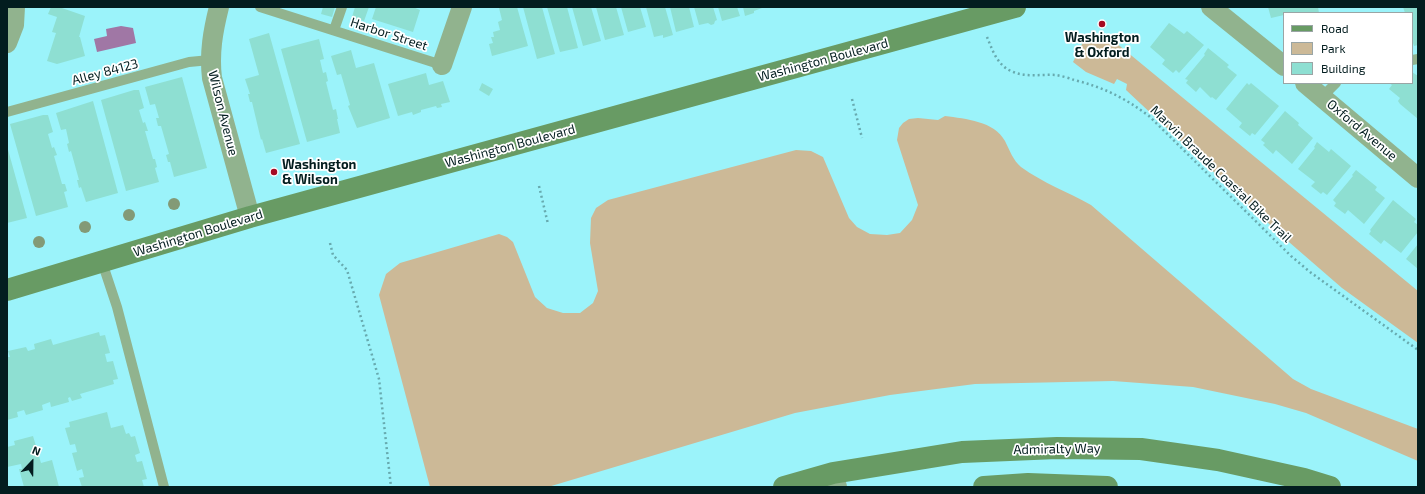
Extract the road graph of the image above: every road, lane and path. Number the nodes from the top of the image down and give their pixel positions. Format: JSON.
{"nodes":[{"id":1,"x":16,"y":7,"type":"edge"},
{"id":2,"x":219,"y":7,"type":"edge"},
{"id":3,"x":260,"y":7,"type":"edge"},
{"id":4,"x":342,"y":7,"type":"edge"},
{"id":5,"x":462,"y":7,"type":"edge"},
{"id":6,"x":1015,"y":7,"type":"edge"},
{"id":7,"x":1211,"y":7,"type":"edge"},
{"id":8,"x":334,"y":30,"type":"junction"},
{"id":9,"x":7,"y":43,"type":"edge"},
{"id":10,"x":994,"y":53,"type":"dead end"},
{"id":11,"x":210,"y":60,"type":"junction"},
{"id":12,"x":442,"y":65,"type":"joint"},
{"id":13,"x":1283,"y":65,"type":"edge"},
{"id":14,"x":1306,"y":84,"type":"edge"},
{"id":15,"x":1335,"y":84,"type":"edge"},
{"id":16,"x":1322,"y":97,"type":"junction"},
{"id":17,"x":852,"y":99,"type":"dead end"},
{"id":18,"x":7,"y":112,"type":"edge"},
{"id":19,"x":862,"y":138,"type":"dead end"},
{"id":20,"x":1418,"y":178,"type":"edge"},
{"id":21,"x":539,"y":186,"type":"dead end"},
{"id":22,"x":250,"y":217,"type":"junction"},
{"id":23,"x":548,"y":224,"type":"dead end"},
{"id":24,"x":330,"y":243,"type":"dead end"},
{"id":25,"x":102,"y":262,"type":"junction"},
{"id":26,"x":7,"y":290,"type":"edge"},
{"id":27,"x":1418,"y":350,"type":"edge"},
{"id":28,"x":835,"y":480,"type":"edge"},
{"id":29,"x":1052,"y":486,"type":"edge"},
{"id":30,"x":164,"y":487,"type":"edge"},
{"id":31,"x":392,"y":487,"type":"edge"},
{"id":32,"x":784,"y":487,"type":"edge"},
{"id":33,"x":984,"y":487,"type":"edge"},
{"id":34,"x":1107,"y":487,"type":"edge"},
{"id":35,"x":1330,"y":487,"type":"edge"}],
"edges":[{"from":1,"to":9,"type":"street"},
{"from":2,"to":11,"type":"street","name":"Wilson Avenue"},
{"from":3,"to":8,"type":"lane","name":"Harbor Street"},
{"from":4,"to":8,"type":"lane"},
{"from":5,"to":12,"type":"street"},
{"from":6,"to":22,"type":"main road","name":"Washington Boulevard"},
{"from":7,"to":13,"type":"street"},
{"from":8,"to":12,"type":"lane","name":"Harbor Street"},
{"from":10,"to":27,"type":"path","name":"Marvin Braude Coastal Bike Trail"},
{"from":11,"to":18,"type":"lane","name":"Alley 84123"},
{"from":11,"to":22,"type":"street","name":"Wilson Avenue"},
{"from":14,"to":16,"type":"street","name":"Oxford Avenue"},
{"from":15,"to":16,"type":"lane"},
{"from":16,"to":20,"type":"street","name":"Oxford Avenue"},
{"from":17,"to":19,"type":"path"},
{"from":21,"to":23,"type":"path"},
{"from":22,"to":25,"type":"main road","name":"Washington Boulevard"},
{"from":24,"to":31,"type":"path"},
{"from":25,"to":26,"type":"main road","name":"Washington Boulevard"},
{"from":25,"to":30,"type":"lane"},
{"from":28,"to":32,"type":"main road","name":"Admiralty Way"},
{"from":28,"to":35,"type":"main road","name":"Admiralty Way"},
{"from":29,"to":33,"type":"main road"},
{"from":29,"to":34,"type":"main road"}]}
